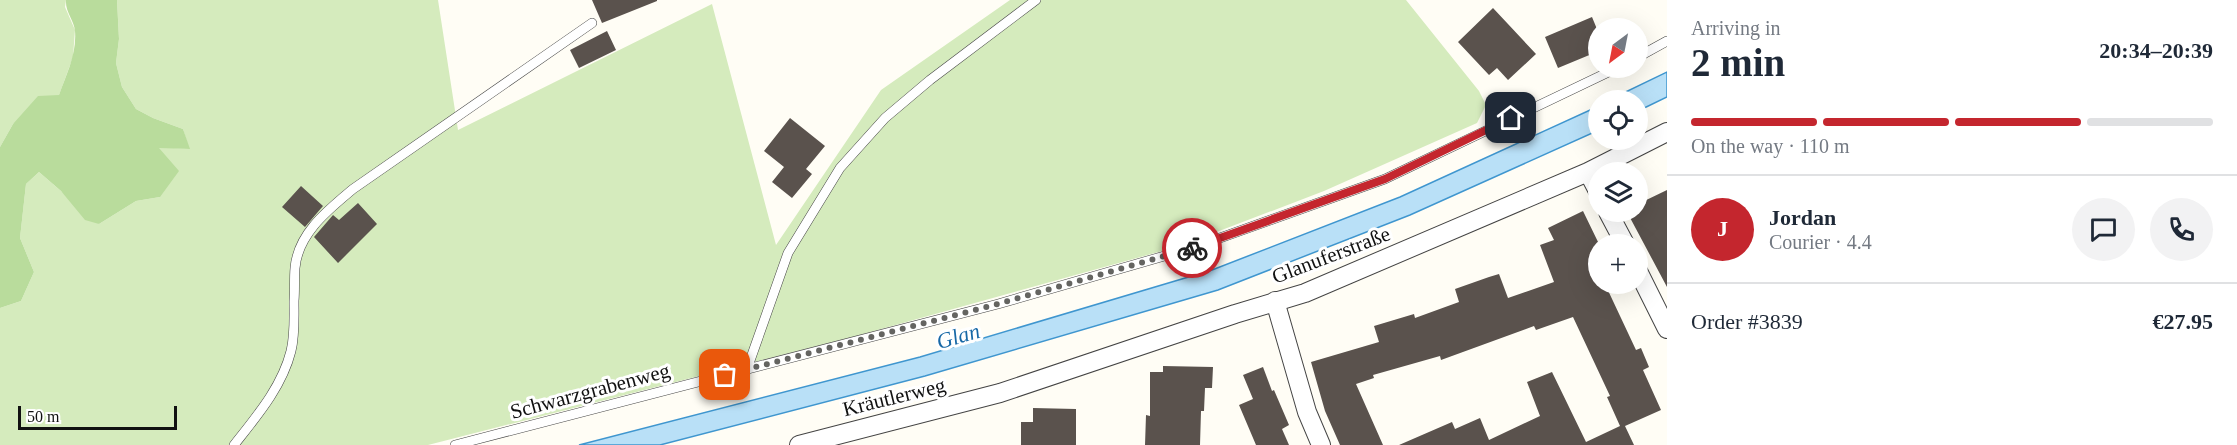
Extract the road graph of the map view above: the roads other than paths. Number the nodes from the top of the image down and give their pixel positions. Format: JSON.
{"nodes":[{"id":1,"x":1036,"y":0,"type":"edge"},
{"id":2,"x":592,"y":22,"type":"dead end"},
{"id":3,"x":1667,"y":41,"type":"edge"},
{"id":4,"x":1648,"y":51,"type":"edge"},
{"id":5,"x":1596,"y":78,"type":"edge"},
{"id":6,"x":1667,"y":132,"type":"edge"},
{"id":7,"x":1608,"y":162,"type":"edge"},
{"id":8,"x":1588,"y":172,"type":"edge"},
{"id":9,"x":1648,"y":291,"type":"edge"},
{"id":10,"x":1275,"y":301,"type":"junction"},
{"id":11,"x":1667,"y":329,"type":"edge"},
{"id":12,"x":747,"y":369,"type":"junction"},
{"id":13,"x":1000,"y":393,"type":"joint"},
{"id":14,"x":234,"y":445,"type":"edge"},
{"id":15,"x":455,"y":445,"type":"edge"},
{"id":16,"x":799,"y":445,"type":"edge"},
{"id":17,"x":1321,"y":445,"type":"edge"}],
"edges":[{"from":1,"to":12,"type":"lane"},
{"from":2,"to":14,"type":"lane"},
{"from":3,"to":4,"type":"lane"},
{"from":5,"to":12,"type":"lane","name":"Schwarzgrabenweg"},
{"from":6,"to":7,"type":"street","name":"Glanuferstraße"},
{"from":8,"to":10,"type":"street","name":"Glanuferstraße"},
{"from":9,"to":11,"type":"street"},
{"from":10,"to":13,"type":"street","name":"Glanuferstraße"},
{"from":10,"to":17,"type":"street"},
{"from":12,"to":15,"type":"lane","name":"Schwarzgrabenweg"},
{"from":13,"to":16,"type":"street","name":"Kräutlerweg"}]}
